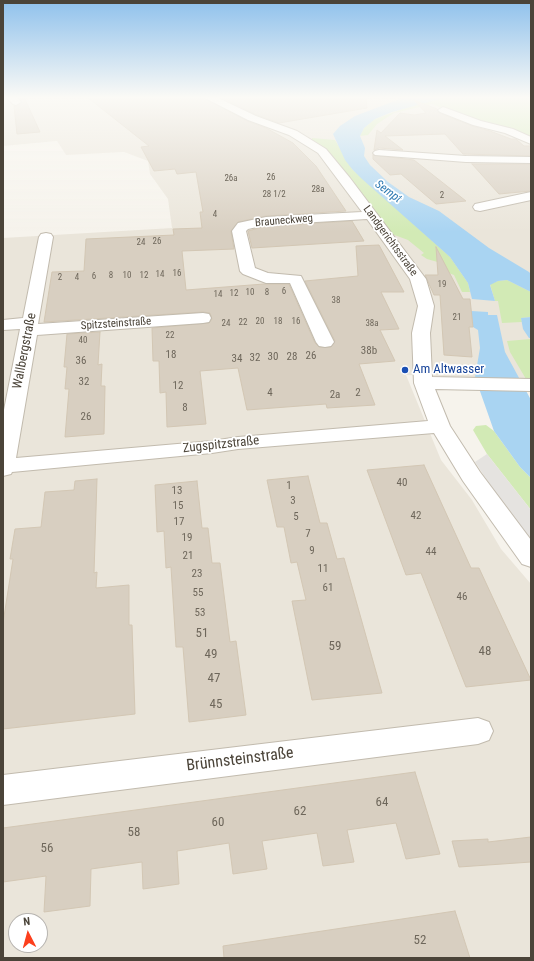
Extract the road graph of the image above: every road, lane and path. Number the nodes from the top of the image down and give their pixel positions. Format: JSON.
{"nodes":[{"id":1,"x":306,"y":142,"type":"edge"},
{"id":2,"x":379,"y":153,"type":"dead end"},
{"id":3,"x":531,"y":160,"type":"edge"},
{"id":4,"x":531,"y":196,"type":"edge"},
{"id":5,"x":480,"y":207,"type":"dead end"},
{"id":6,"x":371,"y":215,"type":"junction"},
{"id":7,"x":46,"y":237,"type":"dead end"},
{"id":8,"x":203,"y":318,"type":"dead end"},
{"id":9,"x":3,"y":325,"type":"edge"},
{"id":10,"x":30,"y":327,"type":"junction"},
{"id":11,"x":325,"y":342,"type":"dead end"},
{"id":12,"x":423,"y":383,"type":"junction"},
{"id":13,"x":529,"y":385,"type":"edge"},
{"id":14,"x":440,"y":426,"type":"junction"},
{"id":15,"x":3,"y":467,"type":"edge"},
{"id":16,"x":531,"y":558,"type":"edge"},
{"id":17,"x":478,"y":731,"type":"dead end"},
{"id":18,"x":3,"y":790,"type":"edge"}],
"edges":[{"from":1,"to":6,"type":"street","name":"Landgerichtsstraße"},
{"from":2,"to":3,"type":"street"},
{"from":4,"to":5,"type":"street"},
{"from":6,"to":11,"type":"street","name":"Brauneckweg"},
{"from":6,"to":12,"type":"street","name":"Landgerichtsstraße"},
{"from":7,"to":10,"type":"street","name":"Wallbergstraße"},
{"from":8,"to":10,"type":"street","name":"Spitzsteinstraße"},
{"from":9,"to":10,"type":"street","name":"Spitzsteinstraße"},
{"from":10,"to":15,"type":"street","name":"Wallbergstraße"},
{"from":12,"to":13,"type":"street"},
{"from":12,"to":14,"type":"street","name":"Landgerichtsstraße"},
{"from":14,"to":15,"type":"street","name":"Zugspitzstraße"},
{"from":14,"to":16,"type":"street","name":"Landgerichtsstraße"},
{"from":17,"to":18,"type":"street","name":"Brünnsteinstraße"}]}
